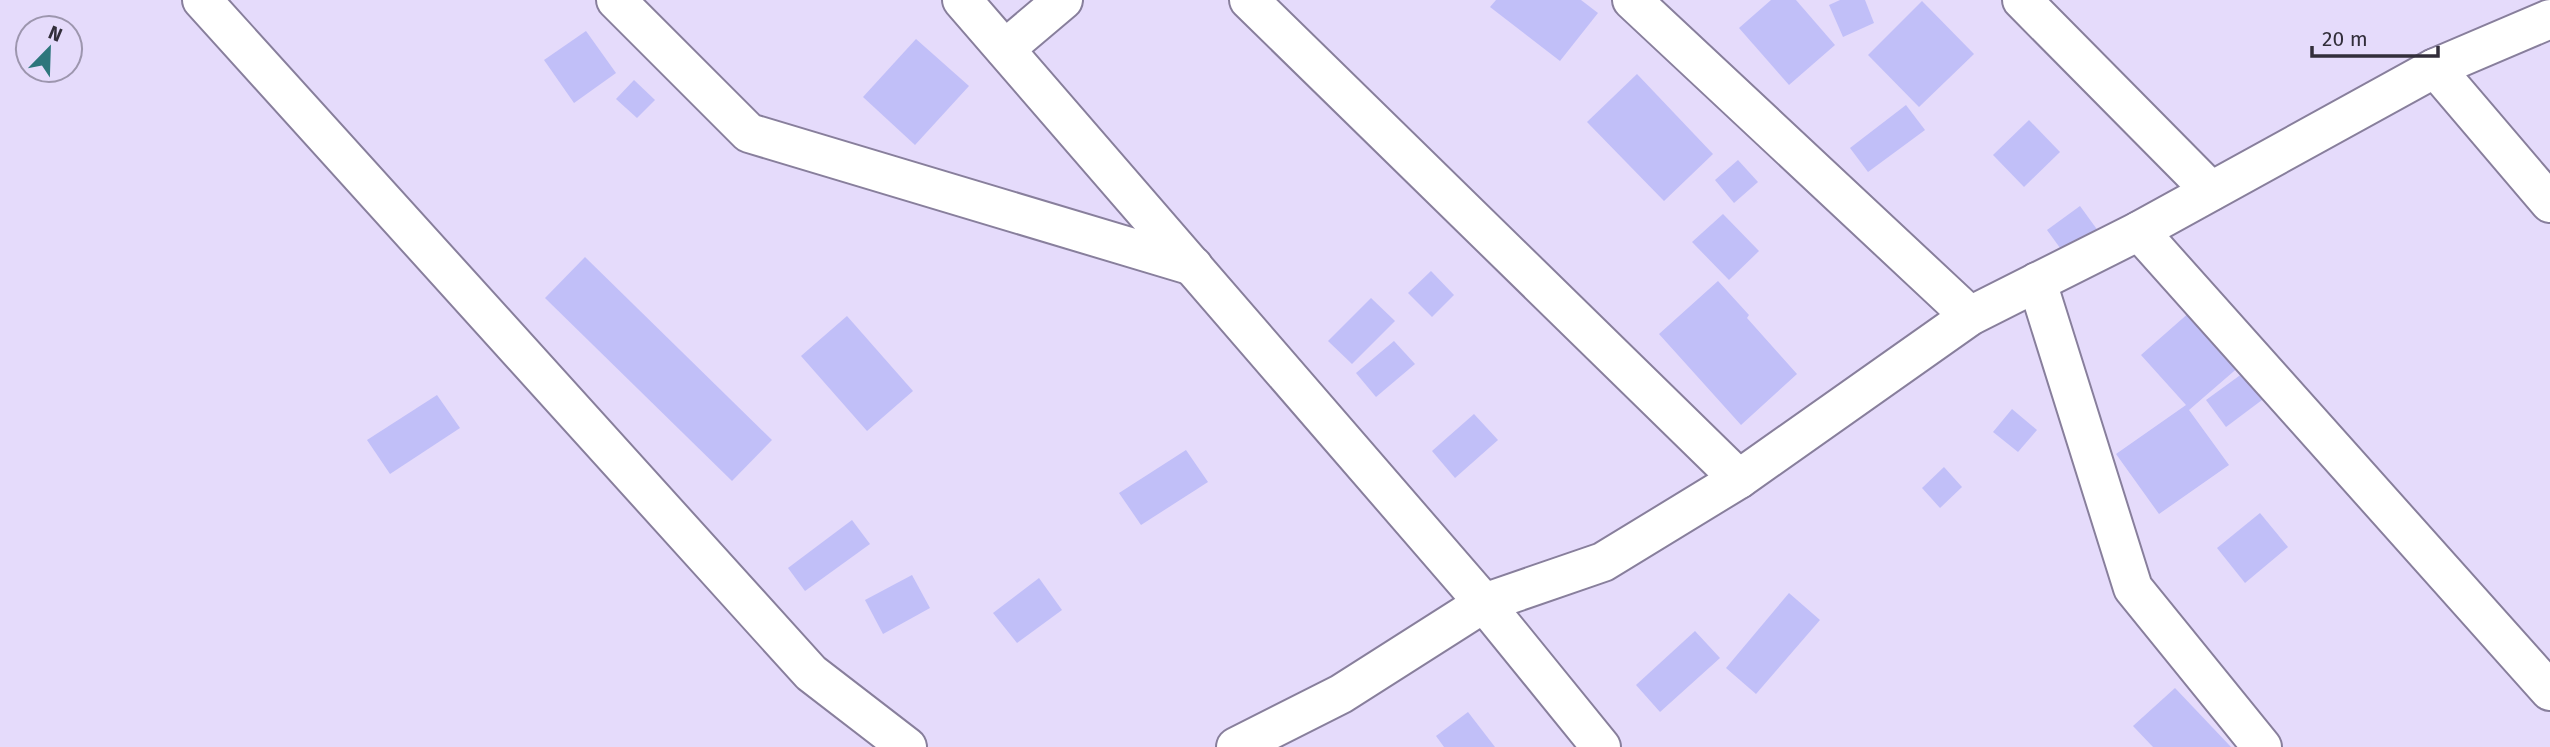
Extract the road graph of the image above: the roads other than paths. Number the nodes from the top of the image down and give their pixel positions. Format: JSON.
{"nodes":[{"id":1,"x":202,"y":0,"type":"edge"},
{"id":2,"x":616,"y":0,"type":"edge"},
{"id":3,"x":962,"y":0,"type":"edge"},
{"id":4,"x":1063,"y":0,"type":"edge"},
{"id":5,"x":1249,"y":0,"type":"edge"},
{"id":6,"x":1632,"y":0,"type":"edge"},
{"id":7,"x":2022,"y":0,"type":"edge"},
{"id":8,"x":2550,"y":19,"type":"edge"},
{"id":9,"x":1005,"y":49,"type":"junction"},
{"id":10,"x":2435,"y":68,"type":"junction"},
{"id":11,"x":2211,"y":191,"type":"junction"},
{"id":12,"x":2550,"y":203,"type":"edge"},
{"id":13,"x":2139,"y":231,"type":"junction"},
{"id":14,"x":1193,"y":266,"type":"junction"},
{"id":15,"x":2037,"y":282,"type":"junction"},
{"id":16,"x":1970,"y":316,"type":"junction"},
{"id":17,"x":1740,"y":479,"type":"junction"},
{"id":18,"x":1484,"y":603,"type":"junction"},
{"id":19,"x":2550,"y":691,"type":"edge"},
{"id":20,"x":907,"y":747,"type":"edge"},
{"id":21,"x":1236,"y":747,"type":"edge"},
{"id":22,"x":1601,"y":747,"type":"edge"},
{"id":23,"x":2262,"y":747,"type":"edge"}],
"edges":[{"from":1,"to":20,"type":"street"},
{"from":2,"to":14,"type":"street"},
{"from":3,"to":9,"type":"street"},
{"from":4,"to":9,"type":"street"},
{"from":5,"to":17,"type":"street"},
{"from":6,"to":16,"type":"street"},
{"from":7,"to":11,"type":"street"},
{"from":8,"to":10,"type":"street"},
{"from":9,"to":14,"type":"street"},
{"from":10,"to":11,"type":"street"},
{"from":10,"to":12,"type":"street"},
{"from":11,"to":13,"type":"street"},
{"from":13,"to":15,"type":"street"},
{"from":13,"to":19,"type":"street"},
{"from":14,"to":18,"type":"street"},
{"from":15,"to":16,"type":"street"},
{"from":15,"to":23,"type":"street"},
{"from":16,"to":17,"type":"street"},
{"from":17,"to":18,"type":"street"},
{"from":18,"to":21,"type":"street"},
{"from":18,"to":22,"type":"street"}]}
